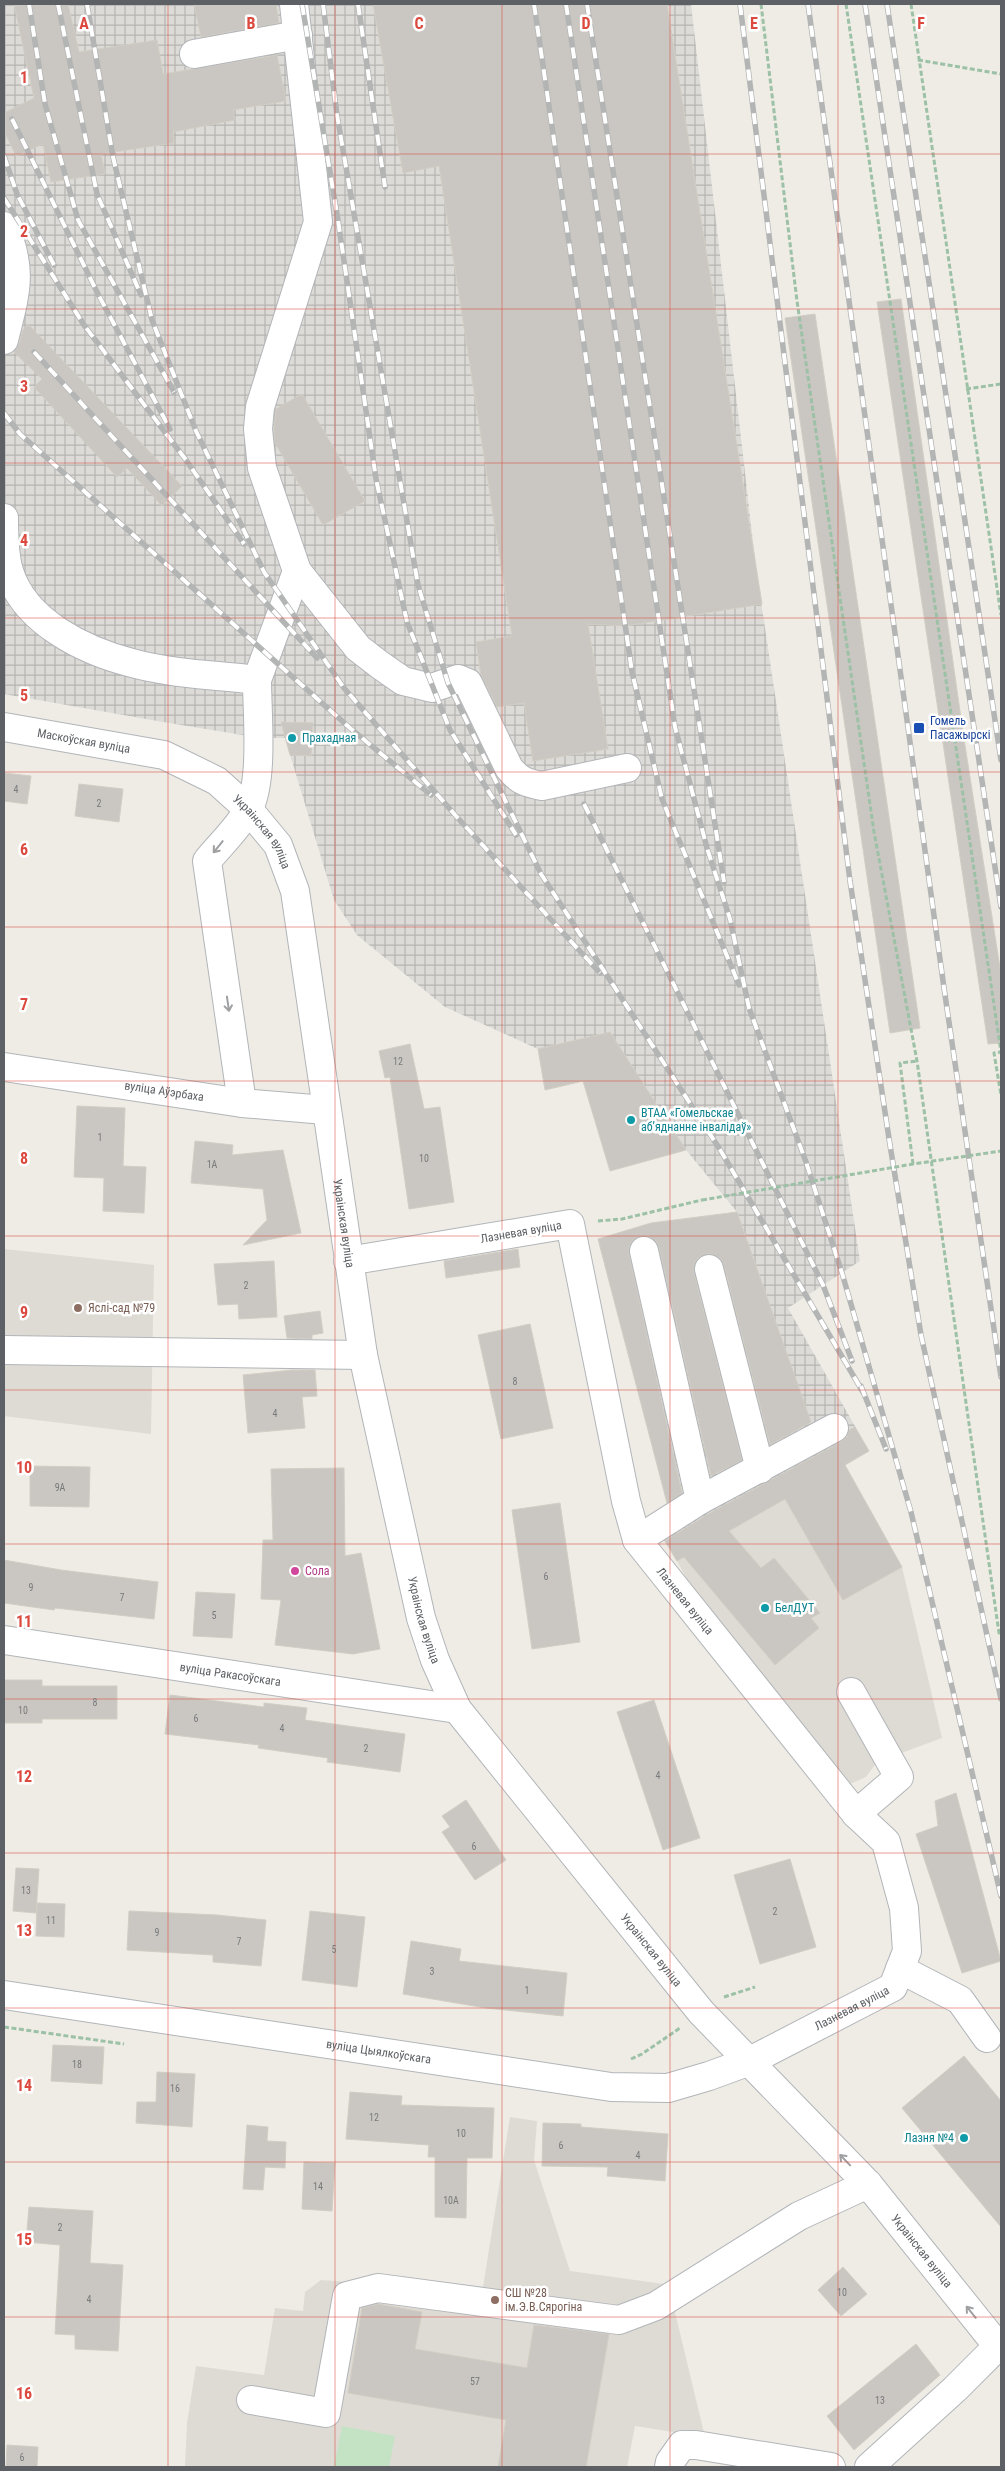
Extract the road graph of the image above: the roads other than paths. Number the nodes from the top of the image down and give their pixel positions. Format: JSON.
{"nodes":[{"id":1,"x":294,"y":4,"type":"edge"},
{"id":2,"x":298,"y":34,"type":"junction"},
{"id":3,"x":194,"y":54,"type":"dead end"},
{"id":4,"x":4,"y":226,"type":"edge"},
{"id":5,"x":4,"y":340,"type":"edge"},
{"id":6,"x":4,"y":518,"type":"edge"},
{"id":7,"x":298,"y":571,"type":"junction"},
{"id":8,"x":257,"y":680,"type":"junction"},
{"id":9,"x":4,"y":727,"type":"edge"},
{"id":10,"x":164,"y":755,"type":"joint"},
{"id":11,"x":627,"y":768,"type":"dead end"},
{"id":12,"x":249,"y":810,"type":"junction"},
{"id":13,"x":4,"y":1066,"type":"edge"},
{"id":14,"x":242,"y":1103,"type":"junction"},
{"id":15,"x":325,"y":1110,"type":"junction"},
{"id":16,"x":644,"y":1251,"type":"dead end"},
{"id":17,"x":348,"y":1262,"type":"junction"},
{"id":18,"x":709,"y":1269,"type":"dead end"},
{"id":19,"x":4,"y":1350,"type":"edge"},
{"id":20,"x":363,"y":1355,"type":"junction"},
{"id":21,"x":834,"y":1428,"type":"dead end"},
{"id":22,"x":760,"y":1469,"type":"junction"},
{"id":23,"x":700,"y":1500,"type":"junction"},
{"id":24,"x":637,"y":1540,"type":"junction"},
{"id":25,"x":4,"y":1640,"type":"edge"},
{"id":26,"x":851,"y":1692,"type":"dead end"},
{"id":27,"x":457,"y":1709,"type":"junction"},
{"id":28,"x":856,"y":1814,"type":"junction"},
{"id":29,"x":900,"y":1969,"type":"junction"},
{"id":30,"x":4,"y":2003,"type":"edge"},
{"id":31,"x":987,"y":2038,"type":"dead end"},
{"id":32,"x":750,"y":2061,"type":"junction"},
{"id":33,"x":868,"y":2184,"type":"junction"},
{"id":34,"x":1000,"y":2348,"type":"edge"},
{"id":35,"x":251,"y":2400,"type":"dead end"},
{"id":36,"x":669,"y":2467,"type":"edge"},
{"id":37,"x":831,"y":2467,"type":"edge"},
{"id":38,"x":869,"y":2467,"type":"edge"}],
"edges":[{"from":1,"to":2,"type":"street"},
{"from":2,"to":3,"type":"street"},
{"from":2,"to":7,"type":"street"},
{"from":4,"to":5,"type":"street"},
{"from":6,"to":8,"type":"street"},
{"from":7,"to":8,"type":"street"},
{"from":7,"to":11,"type":"street"},
{"from":8,"to":12,"type":"street"},
{"from":9,"to":10,"type":"street","name":"Маскоўская вуліца"},
{"from":10,"to":12,"type":"street","name":"Украінская вуліца"},
{"from":12,"to":14,"type":"street","one_way":true},
{"from":12,"to":15,"type":"street","name":"Украінская вуліца"},
{"from":13,"to":14,"type":"street","name":"вуліца Аўэрбаха"},
{"from":14,"to":15,"type":"street","name":"вуліца Аўэрбаха"},
{"from":15,"to":17,"type":"street","name":"Украінская вуліца"},
{"from":16,"to":23,"type":"street"},
{"from":17,"to":20,"type":"street","name":"Украінская вуліца"},
{"from":17,"to":24,"type":"street","name":"Лазневая вуліца"},
{"from":18,"to":22,"type":"street"},
{"from":19,"to":20,"type":"street"},
{"from":20,"to":27,"type":"street","name":"Украінская вуліца"},
{"from":21,"to":22,"type":"street"},
{"from":22,"to":23,"type":"street"},
{"from":23,"to":24,"type":"street"},
{"from":24,"to":28,"type":"street","name":"Лазневая вуліца"},
{"from":25,"to":27,"type":"street","name":"вуліца Ракасоўскага"},
{"from":26,"to":28,"type":"street"},
{"from":27,"to":32,"type":"street","name":"Украінская вуліца"},
{"from":28,"to":29,"type":"street","name":"Лазневая вуліца"},
{"from":29,"to":31,"type":"street"},
{"from":29,"to":32,"type":"street","name":"Лазневая вуліца"},
{"from":30,"to":32,"type":"street","name":"вуліца Цыялкоўскага"},
{"from":33,"to":32,"type":"street","name":"Украінская вуліца","one_way":true},
{"from":34,"to":33,"type":"street","name":"Украінская вуліца","one_way":true},
{"from":33,"to":35,"type":"street"},
{"from":34,"to":38,"type":"street"},
{"from":36,"to":37,"type":"street"}]}
